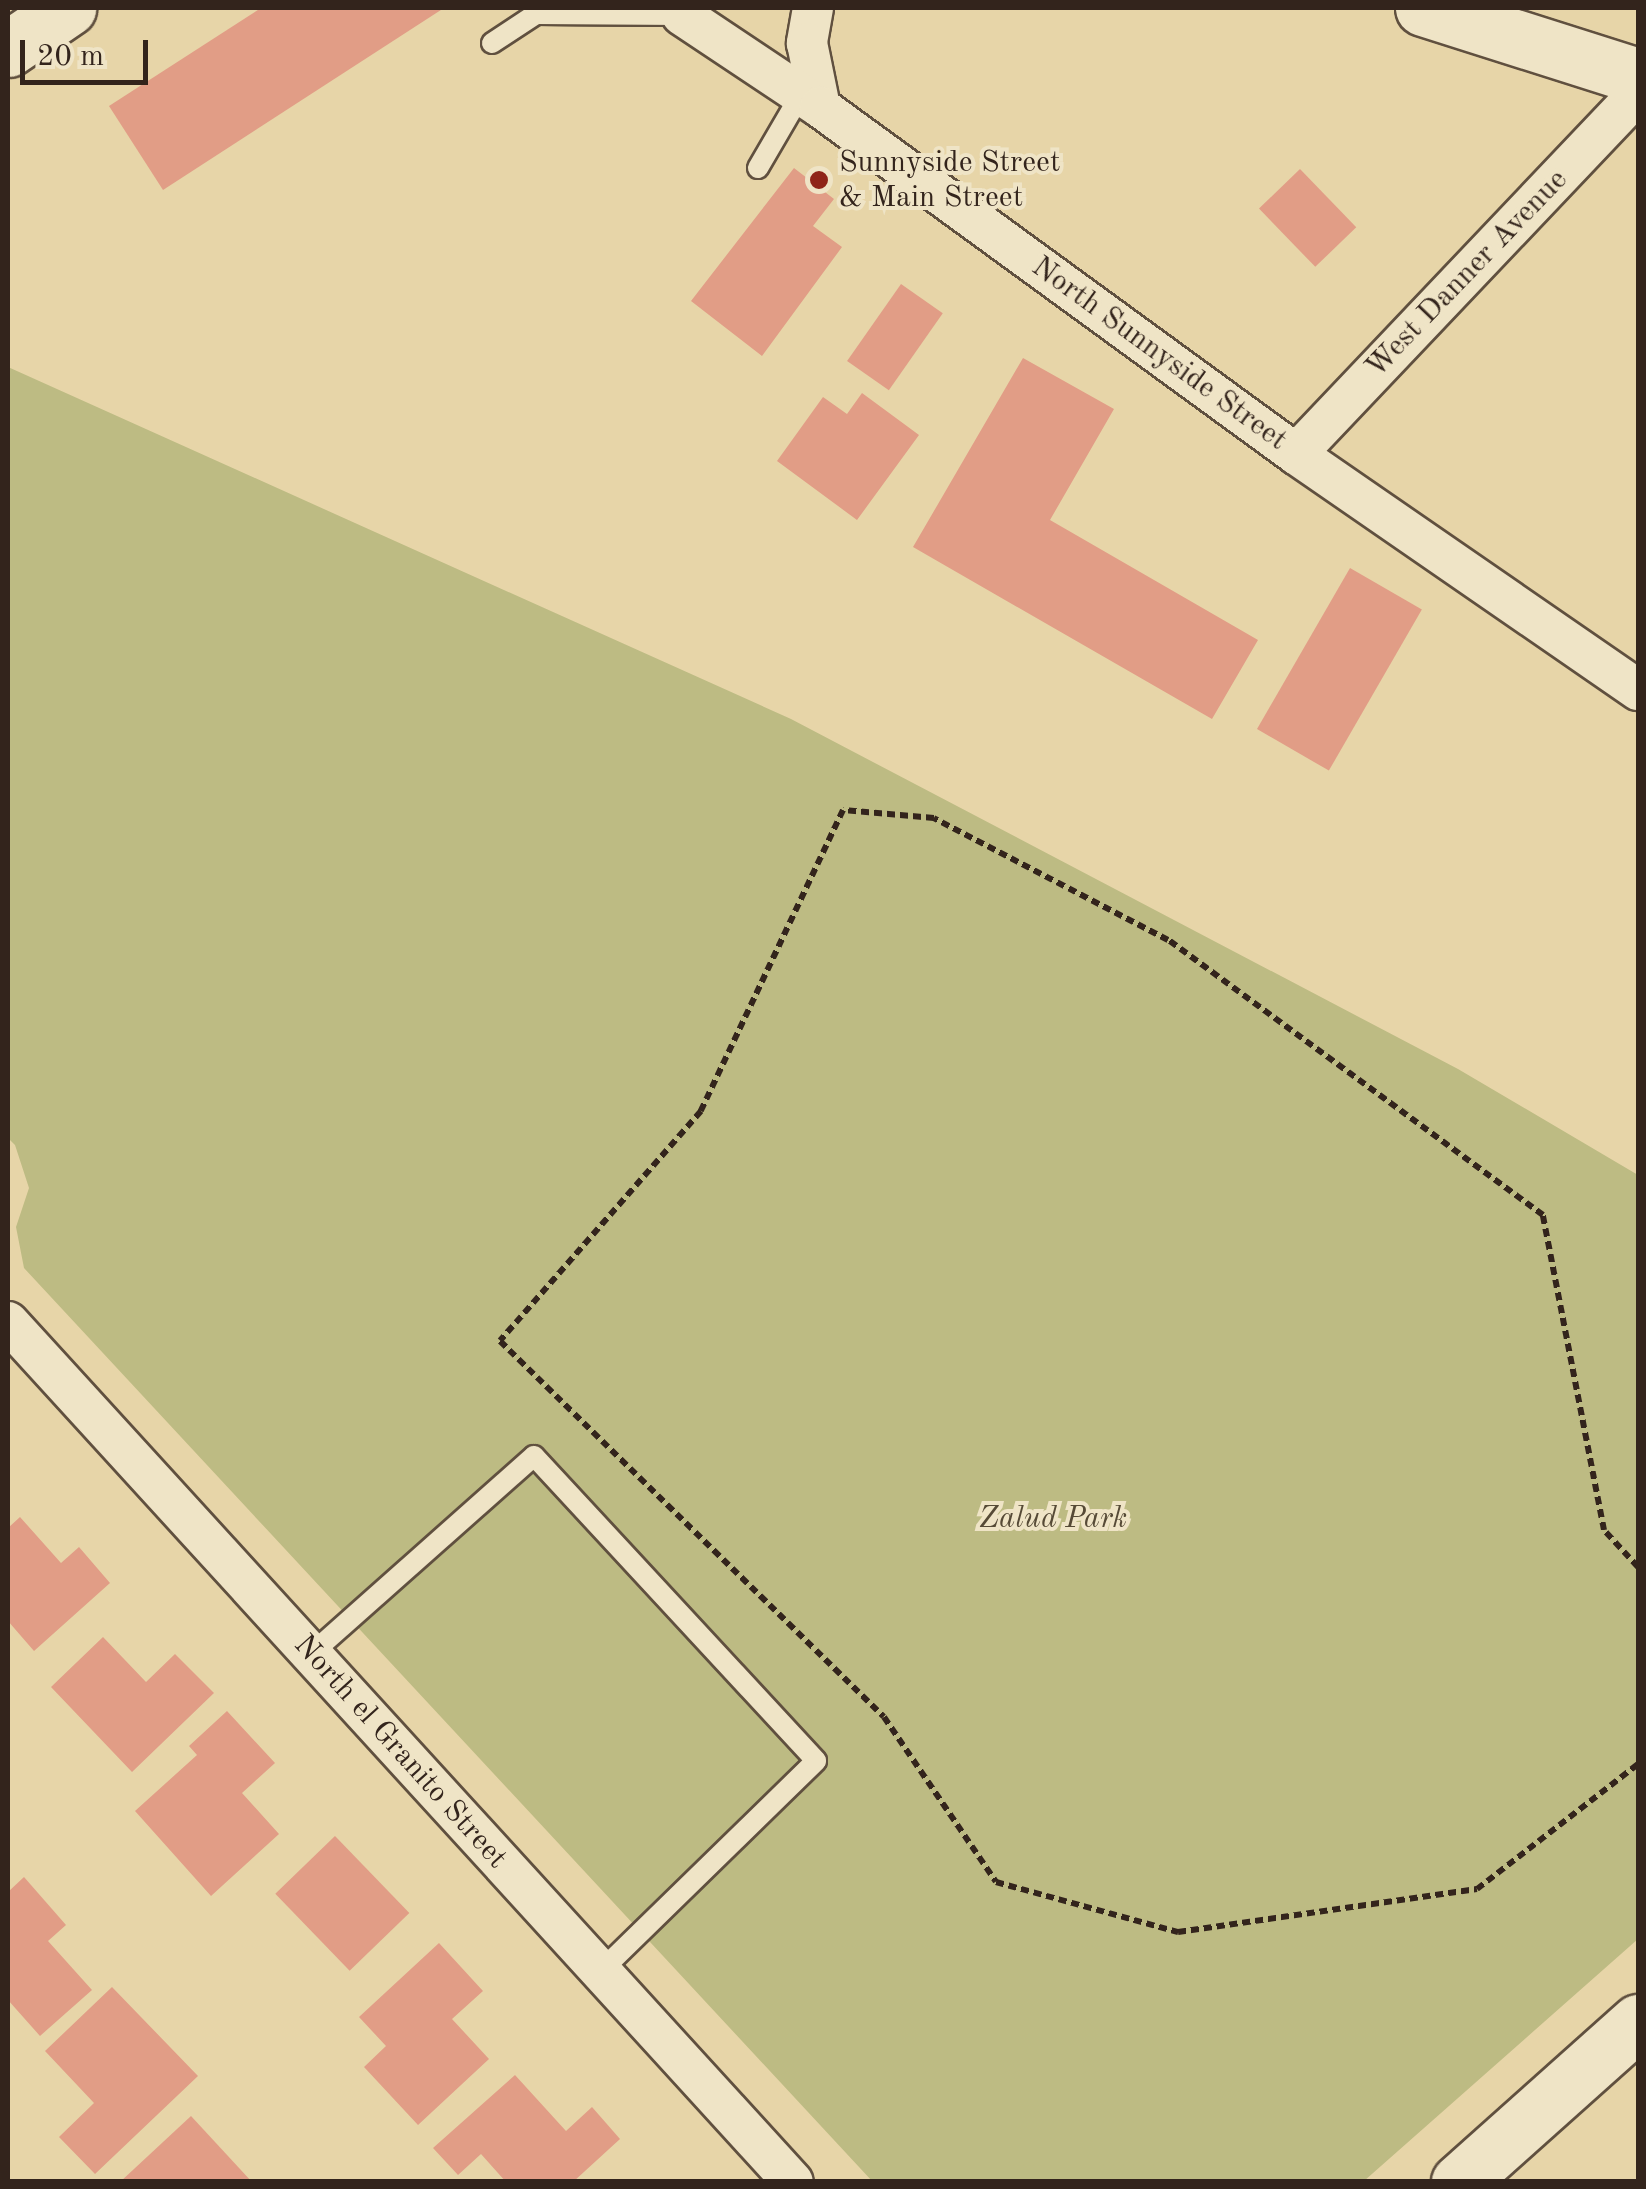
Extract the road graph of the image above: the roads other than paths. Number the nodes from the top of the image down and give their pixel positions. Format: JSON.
{"nodes":[{"id":1,"x":68,"y":8,"type":"edge"},
{"id":2,"x":813,"y":8,"type":"edge"},
{"id":3,"x":1423,"y":8,"type":"edge"},
{"id":4,"x":682,"y":16,"type":"joint"},
{"id":5,"x":492,"y":43,"type":"dead end"},
{"id":6,"x":8,"y":49,"type":"edge"},
{"id":7,"x":1638,"y":76,"type":"edge"},
{"id":8,"x":1638,"y":94,"type":"edge"},
{"id":9,"x":810,"y":100,"type":"junction"},
{"id":10,"x":758,"y":168,"type":"dead end"},
{"id":11,"x":1296,"y":454,"type":"junction"},
{"id":12,"x":1638,"y":690,"type":"edge"},
{"id":13,"x":8,"y":1322,"type":"edge"},
{"id":14,"x":311,"y":1654,"type":"junction"},
{"id":15,"x":601,"y":1971,"type":"junction"},
{"id":16,"x":1638,"y":2022,"type":"edge"},
{"id":17,"x":793,"y":2182,"type":"edge"},
{"id":18,"x":1459,"y":2182,"type":"edge"}],
"edges":[{"from":1,"to":6,"type":"main road"},
{"from":2,"to":9,"type":"street"},
{"from":3,"to":7,"type":"main road"},
{"from":4,"to":5,"type":"lane"},
{"from":4,"to":9,"type":"street","name":"North Sunnyside Street"},
{"from":8,"to":11,"type":"street","name":"West Danner Avenue"},
{"from":9,"to":10,"type":"lane"},
{"from":9,"to":11,"type":"street","name":"North Sunnyside Street"},
{"from":11,"to":12,"type":"street","name":"North Sunnyside Street"},
{"from":13,"to":14,"type":"street","name":"North el Granito Street"},
{"from":14,"to":15,"type":"street","name":"North el Granito Street"},
{"from":14,"to":15,"type":"lane"},
{"from":15,"to":17,"type":"street","name":"North el Granito Street"},
{"from":16,"to":18,"type":"main road"}]}
